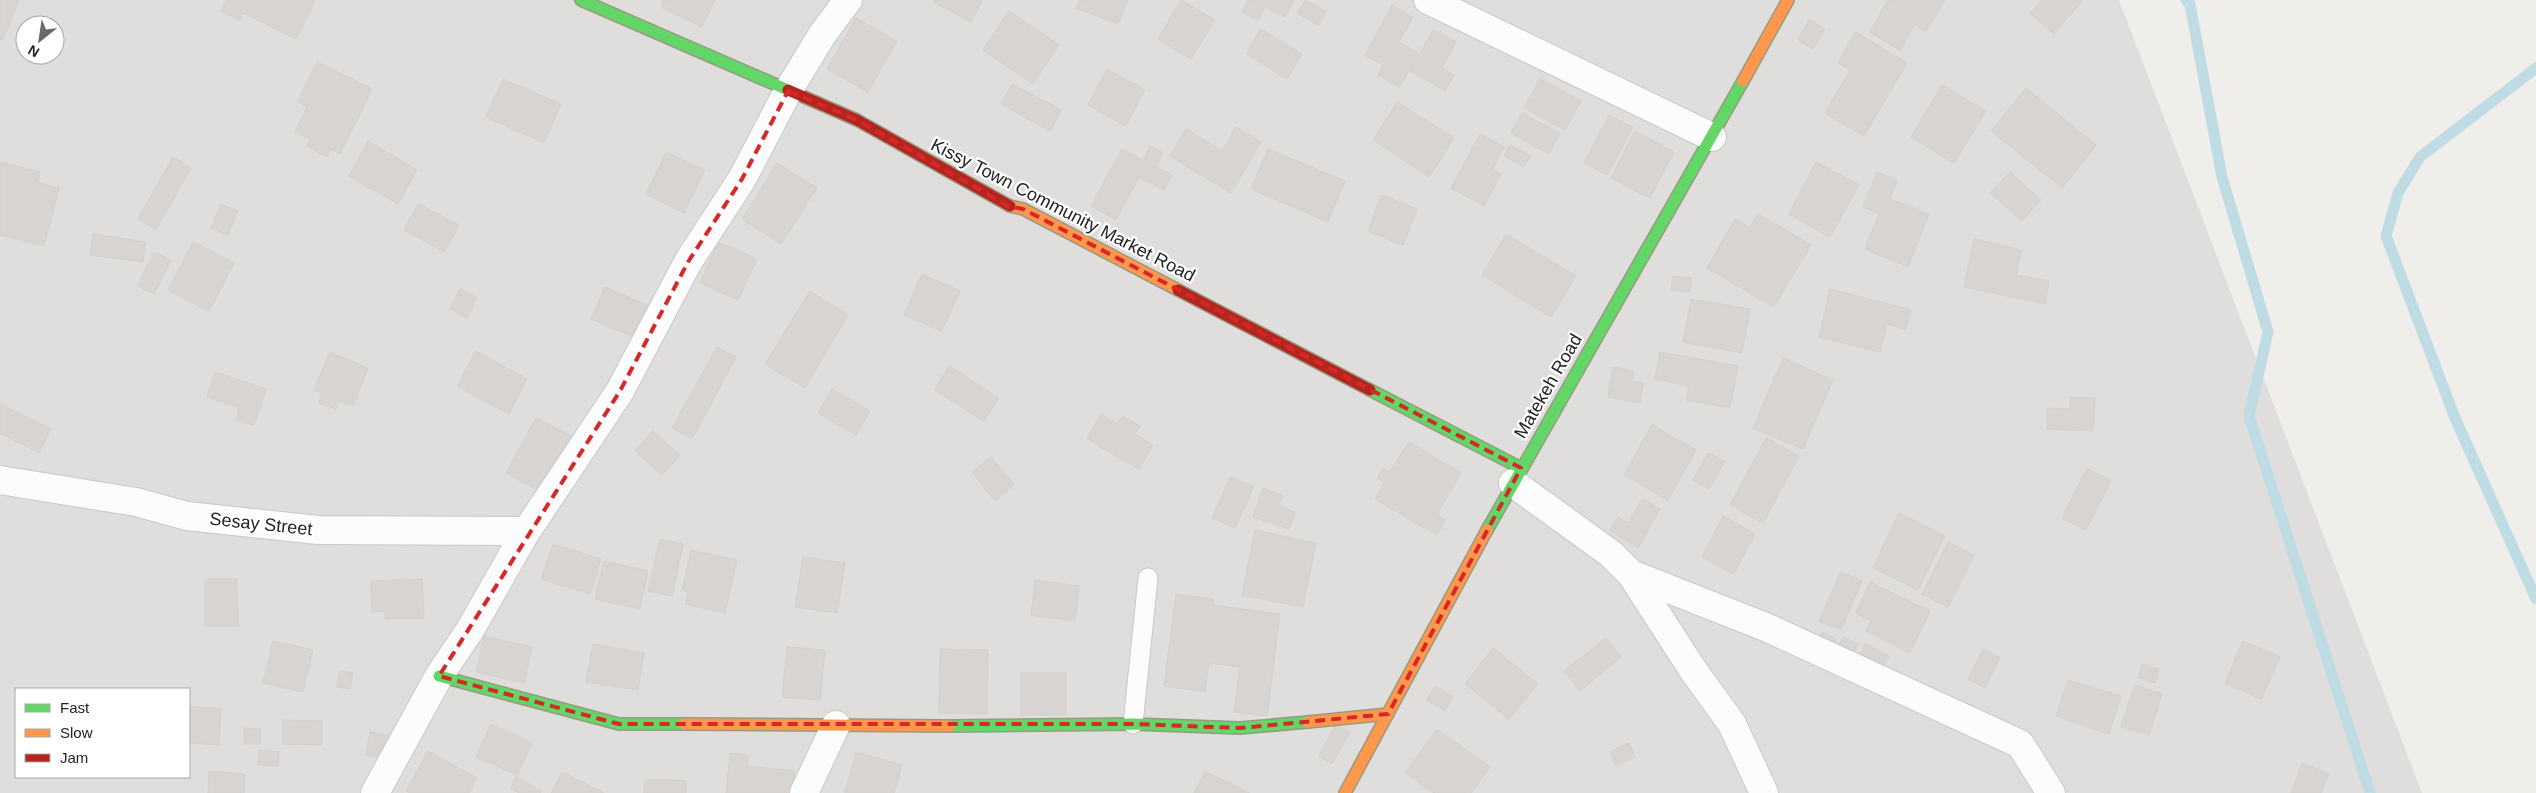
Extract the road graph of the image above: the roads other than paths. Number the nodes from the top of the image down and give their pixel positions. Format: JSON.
{"nodes":[{"id":1,"x":581,"y":0,"type":"edge"},
{"id":2,"x":848,"y":0,"type":"edge"},
{"id":3,"x":1428,"y":0,"type":"edge"},
{"id":4,"x":1788,"y":0,"type":"edge"},
{"id":5,"x":788,"y":91,"type":"junction"},
{"id":6,"x":1712,"y":137,"type":"junction"},
{"id":7,"x":1517,"y":476,"type":"junction"},
{"id":8,"x":0,"y":480,"type":"edge"},
{"id":9,"x":524,"y":535,"type":"junction"},
{"id":10,"x":1631,"y":574,"type":"junction"},
{"id":11,"x":1148,"y":578,"type":"dead end"},
{"id":12,"x":439,"y":676,"type":"junction"},
{"id":13,"x":1388,"y":714,"type":"junction"},
{"id":14,"x":1133,"y":724,"type":"junction"},
{"id":15,"x":836,"y":725,"type":"junction"},
{"id":16,"x":375,"y":793,"type":"edge"},
{"id":17,"x":804,"y":793,"type":"edge"},
{"id":18,"x":1346,"y":793,"type":"edge"},
{"id":19,"x":1764,"y":793,"type":"edge"},
{"id":20,"x":2051,"y":793,"type":"edge"}],
"edges":[{"from":1,"to":5,"type":"street","name":"Kissy Town Community Market Road"},
{"from":2,"to":5,"type":"street"},
{"from":3,"to":6,"type":"street"},
{"from":4,"to":6,"type":"street","name":"Matekeh Road"},
{"from":5,"to":7,"type":"street","name":"Kissy Town Community Market Road"},
{"from":5,"to":9,"type":"street"},
{"from":6,"to":7,"type":"street","name":"Matekeh Road"},
{"from":7,"to":10,"type":"street"},
{"from":7,"to":13,"type":"street","name":"Matekeh Road"},
{"from":8,"to":9,"type":"street","name":"Sesay Street"},
{"from":9,"to":12,"type":"street"},
{"from":10,"to":19,"type":"street"},
{"from":10,"to":20,"type":"street"},
{"from":11,"to":14,"type":"lane"},
{"from":12,"to":15,"type":"street"},
{"from":12,"to":16,"type":"street"},
{"from":13,"to":14,"type":"street"},
{"from":13,"to":18,"type":"street","name":"Matekeh Road"},
{"from":14,"to":15,"type":"street"},
{"from":15,"to":17,"type":"street"}]}
